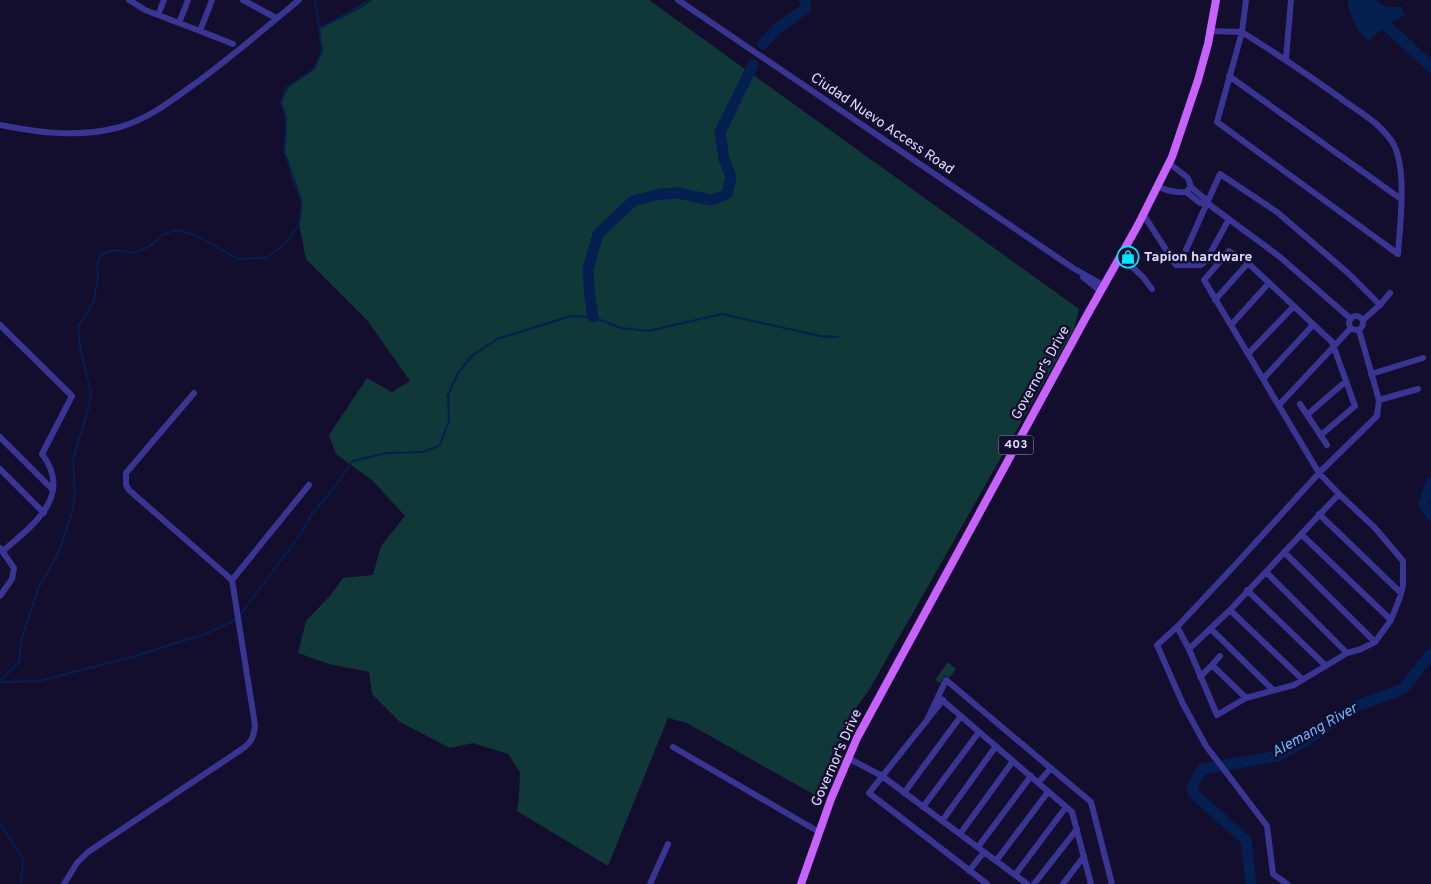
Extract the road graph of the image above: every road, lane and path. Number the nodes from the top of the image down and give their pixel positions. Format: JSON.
{"nodes":[{"id":1,"x":129,"y":0,"type":"edge"},
{"id":2,"x":164,"y":0,"type":"edge"},
{"id":3,"x":188,"y":0,"type":"edge"},
{"id":4,"x":212,"y":0,"type":"edge"},
{"id":5,"x":243,"y":0,"type":"edge"},
{"id":6,"x":299,"y":0,"type":"edge"},
{"id":7,"x":678,"y":0,"type":"edge"},
{"id":8,"x":1216,"y":0,"type":"edge"},
{"id":9,"x":1246,"y":0,"type":"edge"},
{"id":10,"x":1291,"y":0,"type":"edge"},
{"id":11,"x":137,"y":2,"type":"edge"},
{"id":12,"x":158,"y":15,"type":"junction"},
{"id":13,"x":276,"y":18,"type":"junction"},
{"id":14,"x":179,"y":23,"type":"junction"},
{"id":15,"x":200,"y":31,"type":"junction"},
{"id":16,"x":1211,"y":31,"type":"junction"},
{"id":17,"x":1242,"y":32,"type":"junction"},
{"id":18,"x":232,"y":44,"type":"dead end"},
{"id":19,"x":1286,"y":59,"type":"junction"},
{"id":20,"x":1229,"y":76,"type":"junction"},
{"id":21,"x":0,"y":124,"type":"edge"},
{"id":22,"x":1169,"y":163,"type":"junction"},
{"id":23,"x":1157,"y":186,"type":"junction"},
{"id":24,"x":1188,"y":190,"type":"junction"},
{"id":25,"x":1401,"y":199,"type":"junction"},
{"id":26,"x":1207,"y":203,"type":"junction"},
{"id":27,"x":1143,"y":214,"type":"junction"},
{"id":28,"x":1229,"y":219,"type":"junction"},
{"id":29,"x":1186,"y":250,"type":"dead end"},
{"id":30,"x":1120,"y":256,"type":"junction"},
{"id":31,"x":1248,"y":263,"type":"junction"},
{"id":32,"x":1269,"y":283,"type":"junction"},
{"id":33,"x":1102,"y":288,"type":"junction"},
{"id":34,"x":1152,"y":289,"type":"dead end"},
{"id":35,"x":1390,"y":292,"type":"dead end"},
{"id":36,"x":1216,"y":300,"type":"junction"},
{"id":37,"x":1380,"y":305,"type":"junction"},
{"id":38,"x":1294,"y":306,"type":"junction"},
{"id":39,"x":1351,"y":319,"type":"junction"},
{"id":40,"x":1363,"y":320,"type":"junction"},
{"id":41,"x":0,"y":325,"type":"edge"},
{"id":42,"x":1230,"y":325,"type":"junction"},
{"id":43,"x":1313,"y":325,"type":"junction"},
{"id":44,"x":1351,"y":328,"type":"junction"},
{"id":45,"x":1359,"y":330,"type":"junction"},
{"id":46,"x":1333,"y":347,"type":"junction"},
{"id":47,"x":1248,"y":354,"type":"junction"},
{"id":48,"x":1423,"y":358,"type":"dead end"},
{"id":49,"x":1371,"y":374,"type":"junction"},
{"id":50,"x":1263,"y":379,"type":"junction"},
{"id":51,"x":1346,"y":381,"type":"junction"},
{"id":52,"x":1418,"y":388,"type":"dead end"},
{"id":53,"x":194,"y":393,"type":"dead end"},
{"id":54,"x":1379,"y":400,"type":"junction"},
{"id":55,"x":1300,"y":404,"type":"dead end"},
{"id":56,"x":1278,"y":405,"type":"junction"},
{"id":57,"x":1307,"y":415,"type":"junction"},
{"id":58,"x":1321,"y":435,"type":"junction"},
{"id":59,"x":0,"y":437,"type":"edge"},
{"id":60,"x":1327,"y":445,"type":"dead end"},
{"id":61,"x":0,"y":469,"type":"edge"},
{"id":62,"x":1319,"y":473,"type":"junction"},
{"id":63,"x":309,"y":485,"type":"dead end"},
{"id":64,"x":53,"y":490,"type":"junction"},
{"id":65,"x":1339,"y":494,"type":"junction"},
{"id":66,"x":44,"y":513,"type":"junction"},
{"id":67,"x":1320,"y":514,"type":"junction"},
{"id":68,"x":1301,"y":534,"type":"junction"},
{"id":69,"x":2,"y":550,"type":"edge"},
{"id":70,"x":1284,"y":552,"type":"junction"},
{"id":71,"x":1266,"y":572,"type":"junction"},
{"id":72,"x":232,"y":580,"type":"junction"},
{"id":73,"x":1247,"y":590,"type":"junction"},
{"id":74,"x":1401,"y":593,"type":"junction"},
{"id":75,"x":0,"y":596,"type":"edge"},
{"id":76,"x":1230,"y":610,"type":"junction"},
{"id":77,"x":1392,"y":620,"type":"junction"},
{"id":78,"x":1177,"y":627,"type":"junction"},
{"id":79,"x":1211,"y":629,"type":"junction"},
{"id":80,"x":1376,"y":642,"type":"junction"},
{"id":81,"x":1189,"y":649,"type":"junction"},
{"id":82,"x":1347,"y":653,"type":"junction"},
{"id":83,"x":1220,"y":656,"type":"dead end"},
{"id":84,"x":1212,"y":665,"type":"junction"},
{"id":85,"x":1326,"y":666,"type":"junction"},
{"id":86,"x":1200,"y":676,"type":"junction"},
{"id":87,"x":1303,"y":680,"type":"junction"},
{"id":88,"x":1273,"y":690,"type":"junction"},
{"id":89,"x":940,"y":698,"type":"junction"},
{"id":90,"x":1246,"y":698,"type":"junction"},
{"id":91,"x":961,"y":716,"type":"junction"},
{"id":92,"x":979,"y":732,"type":"junction"},
{"id":93,"x":996,"y":746,"type":"junction"},
{"id":94,"x":673,"y":747,"type":"dead end"},
{"id":95,"x":848,"y":758,"type":"junction"},
{"id":96,"x":1013,"y":761,"type":"junction"},
{"id":97,"x":1051,"y":768,"type":"junction"},
{"id":98,"x":882,"y":776,"type":"junction"},
{"id":99,"x":1031,"y":776,"type":"junction"},
{"id":100,"x":1038,"y":783,"type":"junction"},
{"id":101,"x":1048,"y":792,"type":"junction"},
{"id":102,"x":904,"y":793,"type":"junction"},
{"id":103,"x":923,"y":807,"type":"junction"},
{"id":104,"x":1066,"y":807,"type":"junction"},
{"id":105,"x":942,"y":820,"type":"junction"},
{"id":106,"x":1077,"y":829,"type":"junction"},
{"id":107,"x":819,"y":832,"type":"junction"},
{"id":108,"x":960,"y":834,"type":"junction"},
{"id":109,"x":668,"y":844,"type":"dead end"},
{"id":110,"x":978,"y":847,"type":"junction"},
{"id":111,"x":984,"y":852,"type":"junction"},
{"id":112,"x":1084,"y":856,"type":"junction"},
{"id":113,"x":996,"y":861,"type":"junction"},
{"id":114,"x":970,"y":871,"type":"junction"},
{"id":115,"x":1015,"y":875,"type":"junction"},
{"id":116,"x":64,"y":884,"type":"edge"},
{"id":117,"x":650,"y":884,"type":"edge"},
{"id":118,"x":801,"y":884,"type":"edge"},
{"id":119,"x":987,"y":884,"type":"edge"},
{"id":120,"x":1027,"y":884,"type":"edge"},
{"id":121,"x":1034,"y":884,"type":"edge"},
{"id":122,"x":1063,"y":884,"type":"edge"},
{"id":123,"x":1091,"y":884,"type":"edge"},
{"id":124,"x":1112,"y":884,"type":"edge"},
{"id":125,"x":1287,"y":884,"type":"edge"}],
"edges":[{"from":1,"to":11,"type":"street"},
{"from":2,"to":12,"type":"street"},
{"from":3,"to":14,"type":"street"},
{"from":4,"to":15,"type":"street"},
{"from":5,"to":13,"type":"street"},
{"from":6,"to":13,"type":"street"},
{"from":7,"to":33,"type":"street","name":"Ciudad Nuevo Access Road"},
{"from":8,"to":16,"type":"main road","name":"Governor's Drive","number":"403"},
{"from":9,"to":17,"type":"street"},
{"from":10,"to":19,"type":"street"},
{"from":11,"to":12,"type":"street"},
{"from":12,"to":14,"type":"street"},
{"from":13,"to":21,"type":"street"},
{"from":14,"to":15,"type":"street"},
{"from":15,"to":18,"type":"street"},
{"from":16,"to":17,"type":"street"},
{"from":16,"to":22,"type":"main road","name":"Governor's Drive","number":"403"},
{"from":17,"to":19,"type":"street"},
{"from":17,"to":20,"type":"street"},
{"from":19,"to":25,"type":"street"},
{"from":20,"to":25,"type":"street"},
{"from":20,"to":25,"type":"street"},
{"from":22,"to":23,"type":"main road","name":"Governor's Drive","number":"403"},
{"from":22,"to":24,"type":"street"},
{"from":23,"to":24,"type":"street"},
{"from":23,"to":27,"type":"main road","name":"Governor's Drive","number":"403"},
{"from":24,"to":26,"type":"street"},
{"from":26,"to":28,"type":"street"},
{"from":26,"to":29,"type":"street"},
{"from":26,"to":37,"type":"street"},
{"from":27,"to":28,"type":"street"},
{"from":27,"to":30,"type":"main road","name":"Governor's Drive","number":"403"},
{"from":28,"to":39,"type":"street"},
{"from":30,"to":33,"type":"main road","name":"Governor's Drive","number":"403"},
{"from":30,"to":34,"type":"street"},
{"from":31,"to":32,"type":"street"},
{"from":31,"to":36,"type":"street"},
{"from":31,"to":36,"type":"street"},
{"from":32,"to":38,"type":"street"},
{"from":32,"to":42,"type":"street"},
{"from":33,"to":95,"type":"main road","name":"Governor's Drive","number":"403"},
{"from":35,"to":37,"type":"street"},
{"from":36,"to":42,"type":"street"},
{"from":37,"to":40,"type":"street"},
{"from":38,"to":43,"type":"street"},
{"from":38,"to":47,"type":"street"},
{"from":39,"to":40,"type":"street"},
{"from":39,"to":44,"type":"street"},
{"from":40,"to":45,"type":"street"},
{"from":41,"to":64,"type":"street"},
{"from":42,"to":47,"type":"street"},
{"from":43,"to":46,"type":"street"},
{"from":43,"to":50,"type":"street"},
{"from":44,"to":45,"type":"street"},
{"from":44,"to":46,"type":"street"},
{"from":45,"to":49,"type":"street"},
{"from":46,"to":51,"type":"street"},
{"from":46,"to":56,"type":"street"},
{"from":47,"to":50,"type":"street"},
{"from":48,"to":49,"type":"street"},
{"from":49,"to":54,"type":"street"},
{"from":50,"to":56,"type":"street"},
{"from":51,"to":57,"type":"street"},
{"from":51,"to":58,"type":"street"},
{"from":52,"to":54,"type":"street"},
{"from":53,"to":72,"type":"street"},
{"from":54,"to":62,"type":"street"},
{"from":55,"to":57,"type":"street"},
{"from":56,"to":62,"type":"street"},
{"from":57,"to":58,"type":"street"},
{"from":58,"to":60,"type":"street"},
{"from":59,"to":64,"type":"street"},
{"from":61,"to":66,"type":"street"},
{"from":62,"to":65,"type":"street"},
{"from":62,"to":78,"type":"street"},
{"from":63,"to":72,"type":"street"},
{"from":64,"to":66,"type":"street"},
{"from":65,"to":67,"type":"street"},
{"from":65,"to":74,"type":"street"},
{"from":66,"to":69,"type":"street"},
{"from":67,"to":68,"type":"street"},
{"from":67,"to":74,"type":"street"},
{"from":68,"to":70,"type":"street"},
{"from":68,"to":77,"type":"street"},
{"from":69,"to":75,"type":"street"},
{"from":70,"to":71,"type":"street"},
{"from":70,"to":80,"type":"street"},
{"from":71,"to":73,"type":"street"},
{"from":71,"to":82,"type":"street"},
{"from":72,"to":116,"type":"street"},
{"from":73,"to":76,"type":"street"},
{"from":73,"to":85,"type":"street"},
{"from":74,"to":77,"type":"street"},
{"from":76,"to":79,"type":"street"},
{"from":76,"to":87,"type":"street"},
{"from":77,"to":80,"type":"street"},
{"from":78,"to":81,"type":"street"},
{"from":78,"to":125,"type":"street"},
{"from":79,"to":81,"type":"street"},
{"from":79,"to":88,"type":"street"},
{"from":80,"to":82,"type":"street"},
{"from":81,"to":86,"type":"street"},
{"from":82,"to":85,"type":"street"},
{"from":83,"to":84,"type":"street"},
{"from":84,"to":86,"type":"street"},
{"from":84,"to":90,"type":"street"},
{"from":85,"to":87,"type":"street"},
{"from":86,"to":90,"type":"street"},
{"from":87,"to":88,"type":"street"},
{"from":88,"to":90,"type":"street"},
{"from":89,"to":91,"type":"street"},
{"from":89,"to":97,"type":"street"},
{"from":89,"to":98,"type":"street"},
{"from":91,"to":92,"type":"street"},
{"from":91,"to":102,"type":"street"},
{"from":92,"to":93,"type":"street"},
{"from":92,"to":103,"type":"street"},
{"from":93,"to":96,"type":"street"},
{"from":93,"to":105,"type":"street"},
{"from":94,"to":107,"type":"street"},
{"from":95,"to":98,"type":"street"},
{"from":95,"to":107,"type":"main road","name":"Governor's Drive","number":"403"},
{"from":96,"to":99,"type":"street"},
{"from":96,"to":108,"type":"street"},
{"from":97,"to":100,"type":"street"},
{"from":97,"to":124,"type":"street"},
{"from":98,"to":102,"type":"street"},
{"from":98,"to":114,"type":"street"},
{"from":99,"to":100,"type":"street"},
{"from":99,"to":110,"type":"street"},
{"from":100,"to":101,"type":"street"},
{"from":101,"to":104,"type":"street"},
{"from":101,"to":113,"type":"street"},
{"from":102,"to":103,"type":"street"},
{"from":103,"to":105,"type":"street"},
{"from":104,"to":106,"type":"street"},
{"from":104,"to":115,"type":"street"},
{"from":105,"to":108,"type":"street"},
{"from":106,"to":112,"type":"street"},
{"from":106,"to":121,"type":"street"},
{"from":107,"to":118,"type":"main road","name":"Governor's Drive","number":"403"},
{"from":108,"to":110,"type":"street"},
{"from":109,"to":117,"type":"street"},
{"from":110,"to":111,"type":"street"},
{"from":111,"to":113,"type":"street"},
{"from":111,"to":114,"type":"street"},
{"from":112,"to":122,"type":"street"},
{"from":112,"to":123,"type":"street"},
{"from":113,"to":115,"type":"street"},
{"from":114,"to":119,"type":"street"},
{"from":115,"to":120,"type":"street"}]}
